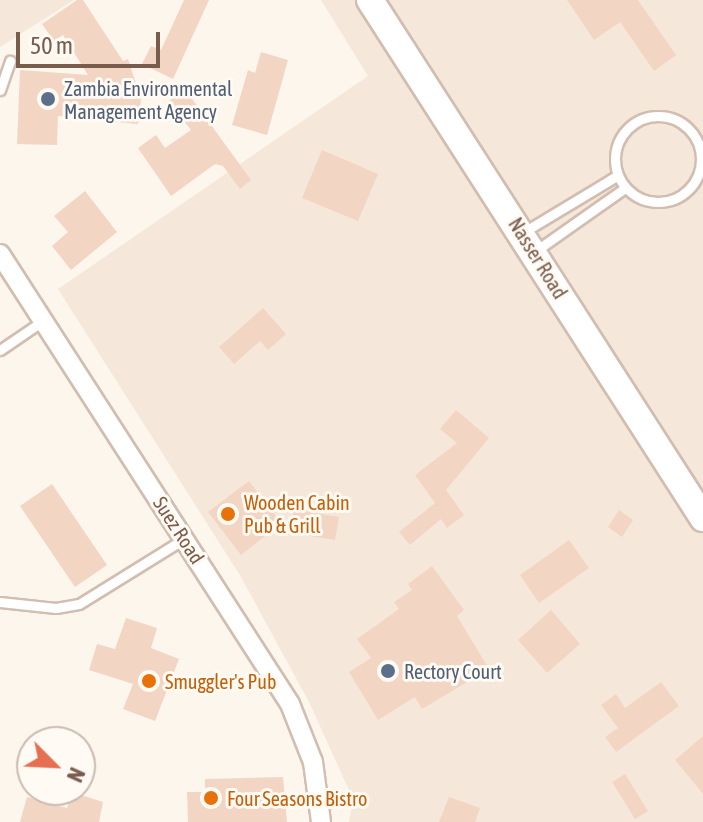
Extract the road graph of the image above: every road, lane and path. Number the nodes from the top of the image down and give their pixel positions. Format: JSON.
{"nodes":[{"id":1,"x":370,"y":0,"type":"edge"},
{"id":2,"x":10,"y":61,"type":"dead end"},
{"id":3,"x":0,"y":90,"type":"edge"},
{"id":4,"x":700,"y":140,"type":"edge"},
{"id":5,"x":618,"y":175,"type":"junction"},
{"id":6,"x":625,"y":188,"type":"junction"},
{"id":7,"x":528,"y":243,"type":"junction"},
{"id":8,"x":0,"y":254,"type":"edge"},
{"id":9,"x":44,"y":320,"type":"junction"},
{"id":10,"x":0,"y":350,"type":"edge"},
{"id":11,"x":703,"y":518,"type":"edge"},
{"id":12,"x":184,"y":539,"type":"junction"},
{"id":13,"x":0,"y":602,"type":"edge"},
{"id":14,"x":321,"y":822,"type":"edge"}],
"edges":[{"from":1,"to":7,"type":"main road","name":"Nasser Road"},
{"from":2,"to":3,"type":"lane"},
{"from":4,"to":5,"type":"lane"},
{"from":4,"to":6,"type":"lane"},
{"from":5,"to":6,"type":"lane"},
{"from":5,"to":7,"type":"lane"},
{"from":6,"to":7,"type":"lane"},
{"from":7,"to":11,"type":"main road","name":"Nasser Road"},
{"from":8,"to":9,"type":"street","name":"Suez Road"},
{"from":9,"to":10,"type":"lane"},
{"from":9,"to":12,"type":"street","name":"Suez Road"},
{"from":12,"to":13,"type":"lane"},
{"from":12,"to":14,"type":"street","name":"Suez Road"}]}
